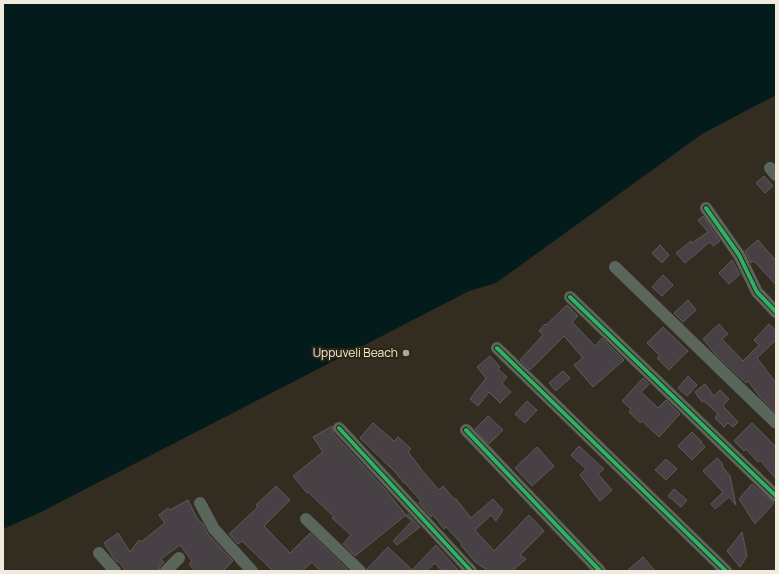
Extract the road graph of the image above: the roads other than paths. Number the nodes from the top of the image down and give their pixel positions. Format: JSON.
{"nodes":[{"id":1,"x":706,"y":208,"type":"dead end"},
{"id":2,"x":616,"y":267,"type":"dead end"},
{"id":3,"x":570,"y":297,"type":"dead end"},
{"id":4,"x":776,"y":312,"type":"edge"},
{"id":5,"x":497,"y":348,"type":"dead end"},
{"id":6,"x":776,"y":423,"type":"edge"},
{"id":7,"x":339,"y":428,"type":"dead end"},
{"id":8,"x":466,"y":430,"type":"dead end"},
{"id":9,"x":776,"y":496,"type":"edge"},
{"id":10,"x":200,"y":503,"type":"dead end"},
{"id":11,"x":306,"y":519,"type":"dead end"},
{"id":12,"x":99,"y":553,"type":"dead end"},
{"id":13,"x":179,"y":558,"type":"dead end"},
{"id":14,"x":115,"y":571,"type":"edge"},
{"id":15,"x":166,"y":571,"type":"edge"},
{"id":16,"x":252,"y":571,"type":"edge"},
{"id":17,"x":360,"y":571,"type":"edge"},
{"id":18,"x":471,"y":571,"type":"edge"},
{"id":19,"x":600,"y":571,"type":"edge"},
{"id":20,"x":726,"y":571,"type":"edge"}],
"edges":[{"from":1,"to":4,"type":"street"},
{"from":2,"to":6,"type":"street"},
{"from":3,"to":9,"type":"street"},
{"from":5,"to":20,"type":"street"},
{"from":7,"to":18,"type":"street"},
{"from":8,"to":19,"type":"street"},
{"from":10,"to":16,"type":"street"},
{"from":11,"to":17,"type":"street"},
{"from":12,"to":14,"type":"street"},
{"from":13,"to":15,"type":"street"}]}
